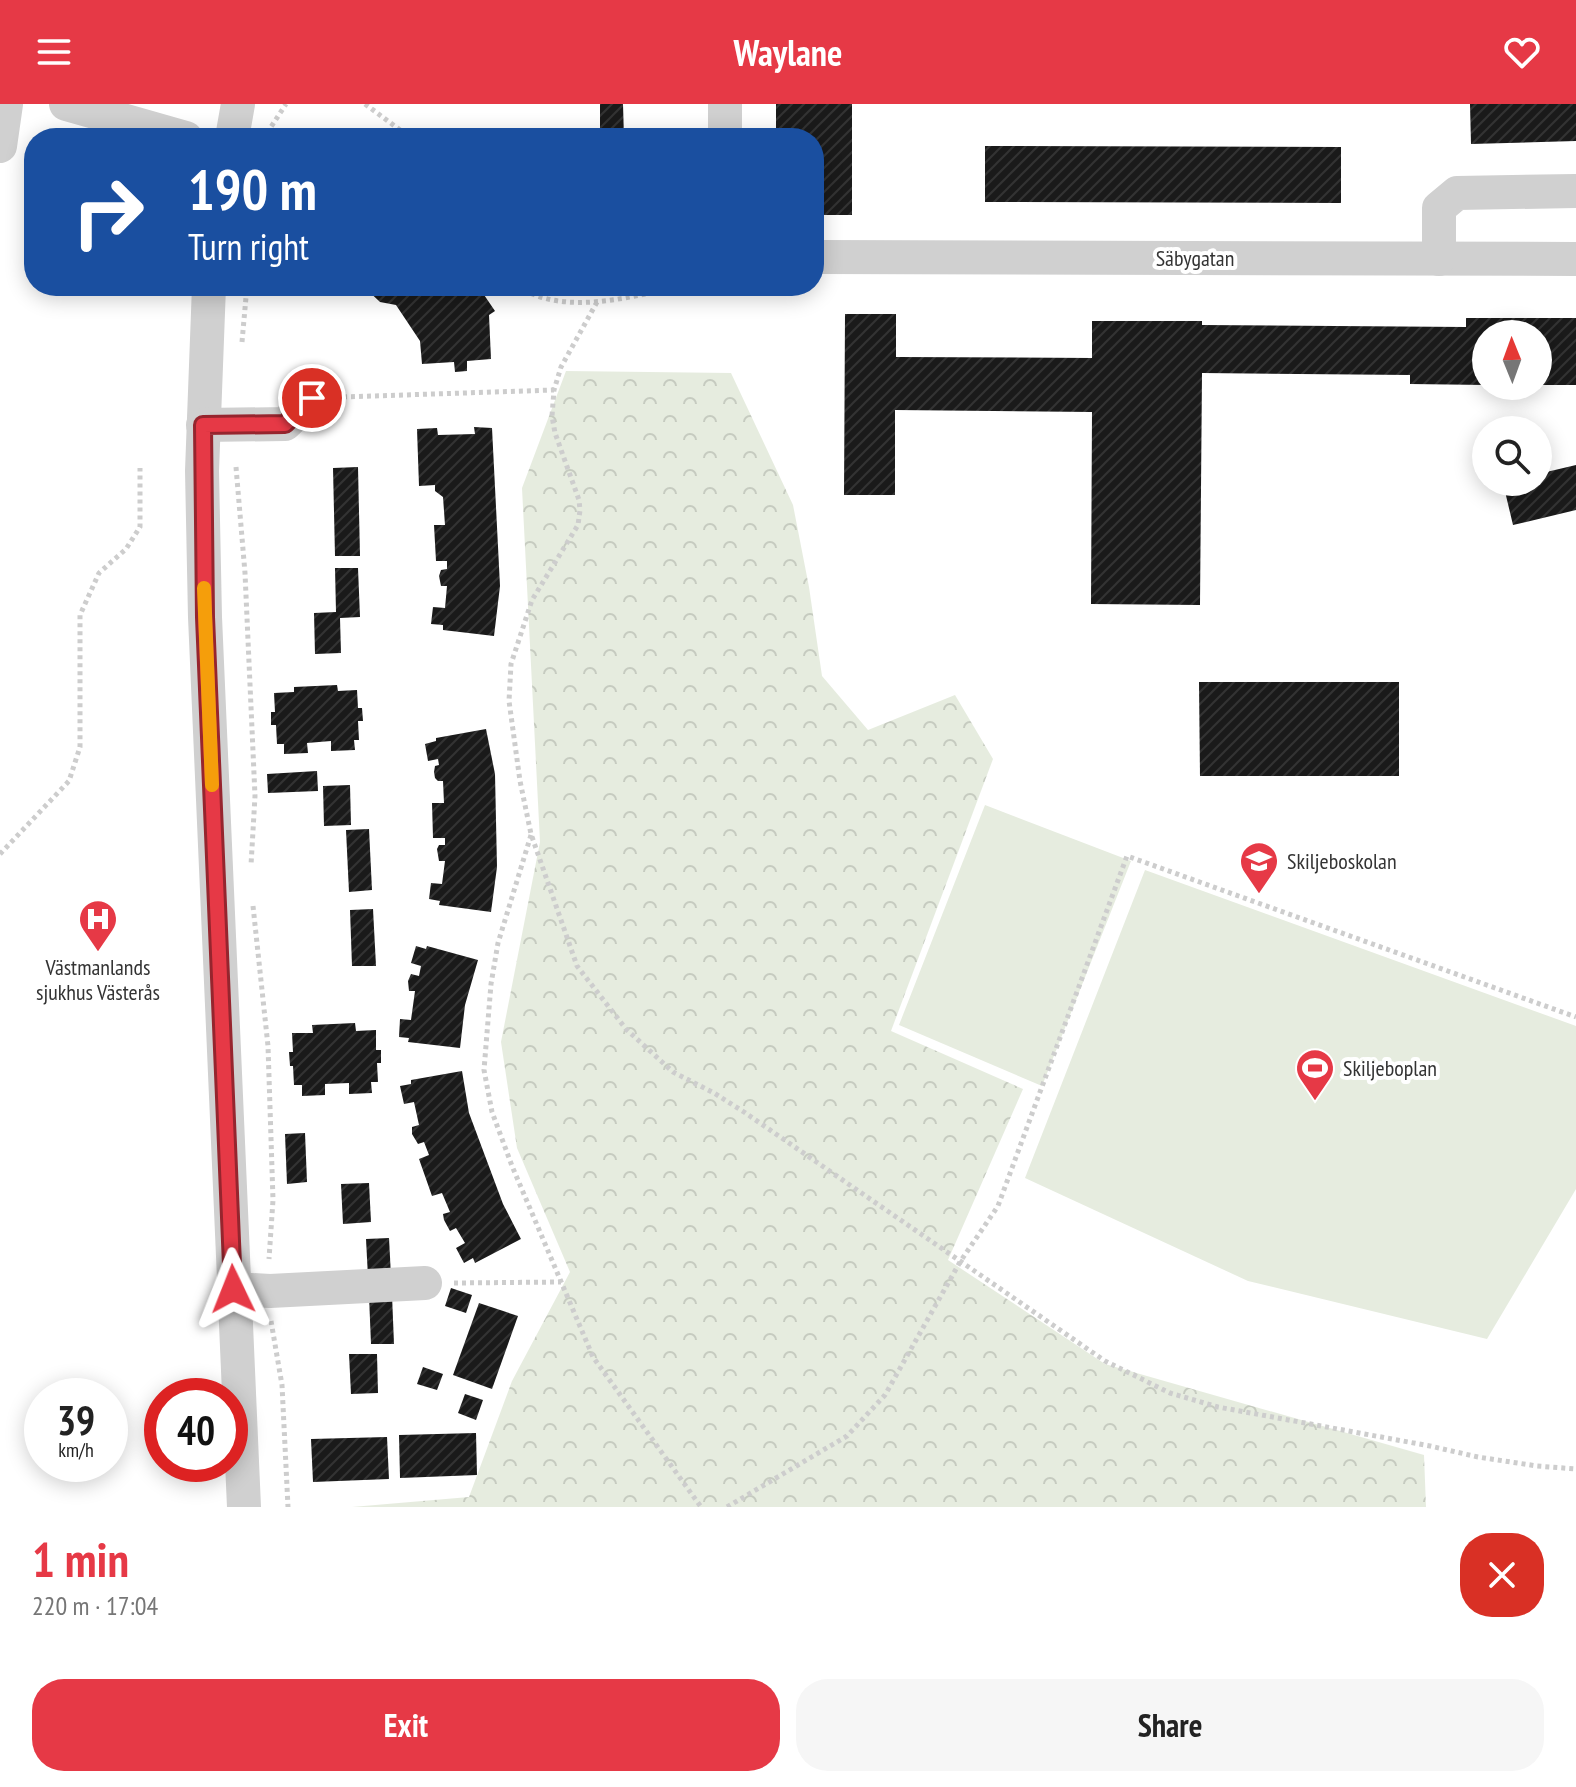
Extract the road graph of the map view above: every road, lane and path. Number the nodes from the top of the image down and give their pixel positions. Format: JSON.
{"nodes":[{"id":1,"x":6,"y":104,"type":"edge"},
{"id":2,"x":66,"y":104,"type":"edge"},
{"id":3,"x":238,"y":104,"type":"edge"},
{"id":4,"x":286,"y":104,"type":"edge"},
{"id":5,"x":365,"y":104,"type":"edge"},
{"id":6,"x":725,"y":104,"type":"edge"},
{"id":7,"x":151,"y":128,"type":"edge"},
{"id":8,"x":234,"y":128,"type":"edge"},
{"id":9,"x":271,"y":128,"type":"edge"},
{"id":10,"x":397,"y":128,"type":"edge"},
{"id":11,"x":725,"y":128,"type":"edge"},
{"id":12,"x":0,"y":146,"type":"edge"},
{"id":13,"x":1576,"y":191,"type":"edge"},
{"id":14,"x":824,"y":257,"type":"edge"},
{"id":15,"x":1439,"y":259,"type":"junction"},
{"id":16,"x":1576,"y":259,"type":"edge"},
{"id":17,"x":210,"y":296,"type":"edge"},
{"id":18,"x":542,"y":296,"type":"edge"},
{"id":19,"x":630,"y":296,"type":"edge"},
{"id":20,"x":597,"y":302,"type":"junction"},
{"id":21,"x":554,"y":390,"type":"junction"},
{"id":22,"x":312,"y":398,"type":"joint"},
{"id":23,"x":219,"y":424,"type":"junction"},
{"id":24,"x":140,"y":468,"type":"dead end"},
{"id":25,"x":531,"y":834,"type":"junction"},
{"id":26,"x":0,"y":854,"type":"edge"},
{"id":27,"x":251,"y":876,"type":"dead end"},
{"id":28,"x":252,"y":903,"type":"dead end"},
{"id":29,"x":1576,"y":1017,"type":"edge"},
{"id":30,"x":960,"y":1262,"type":"junction"},
{"id":31,"x":561,"y":1282,"type":"junction"},
{"id":32,"x":425,"y":1283,"type":"joint"},
{"id":33,"x":233,"y":1289,"type":"junction"},
{"id":34,"x":270,"y":1291,"type":"junction"},
{"id":35,"x":1576,"y":1469,"type":"edge"},
{"id":36,"x":244,"y":1507,"type":"edge"},
{"id":37,"x":288,"y":1507,"type":"edge"},
{"id":38,"x":701,"y":1507,"type":"edge"},
{"id":39,"x":727,"y":1507,"type":"edge"}],
"edges":[{"from":1,"to":12,"type":"street"},
{"from":2,"to":7,"type":"street"},
{"from":3,"to":8,"type":"street"},
{"from":4,"to":9,"type":"path"},
{"from":5,"to":10,"type":"path"},
{"from":6,"to":11,"type":"street"},
{"from":13,"to":15,"type":"street"},
{"from":14,"to":15,"type":"street","name":"Säbygatan"},
{"from":15,"to":16,"type":"street","name":"Säbygatan"},
{"from":17,"to":23,"type":"street"},
{"from":18,"to":20,"type":"path"},
{"from":19,"to":20,"type":"path"},
{"from":20,"to":21,"type":"path"},
{"from":21,"to":22,"type":"path"},
{"from":21,"to":25,"type":"path"},
{"from":22,"to":23,"type":"street"},
{"from":23,"to":27,"type":"path"},
{"from":23,"to":33,"type":"street"},
{"from":24,"to":26,"type":"path"},
{"from":25,"to":30,"type":"path"},
{"from":25,"to":31,"type":"path"},
{"from":28,"to":34,"type":"path"},
{"from":29,"to":30,"type":"path"},
{"from":30,"to":35,"type":"path"},
{"from":30,"to":39,"type":"path"},
{"from":31,"to":32,"type":"path"},
{"from":31,"to":38,"type":"path"},
{"from":32,"to":34,"type":"street"},
{"from":33,"to":34,"type":"street"},
{"from":33,"to":36,"type":"street"},
{"from":34,"to":37,"type":"path"}]}
